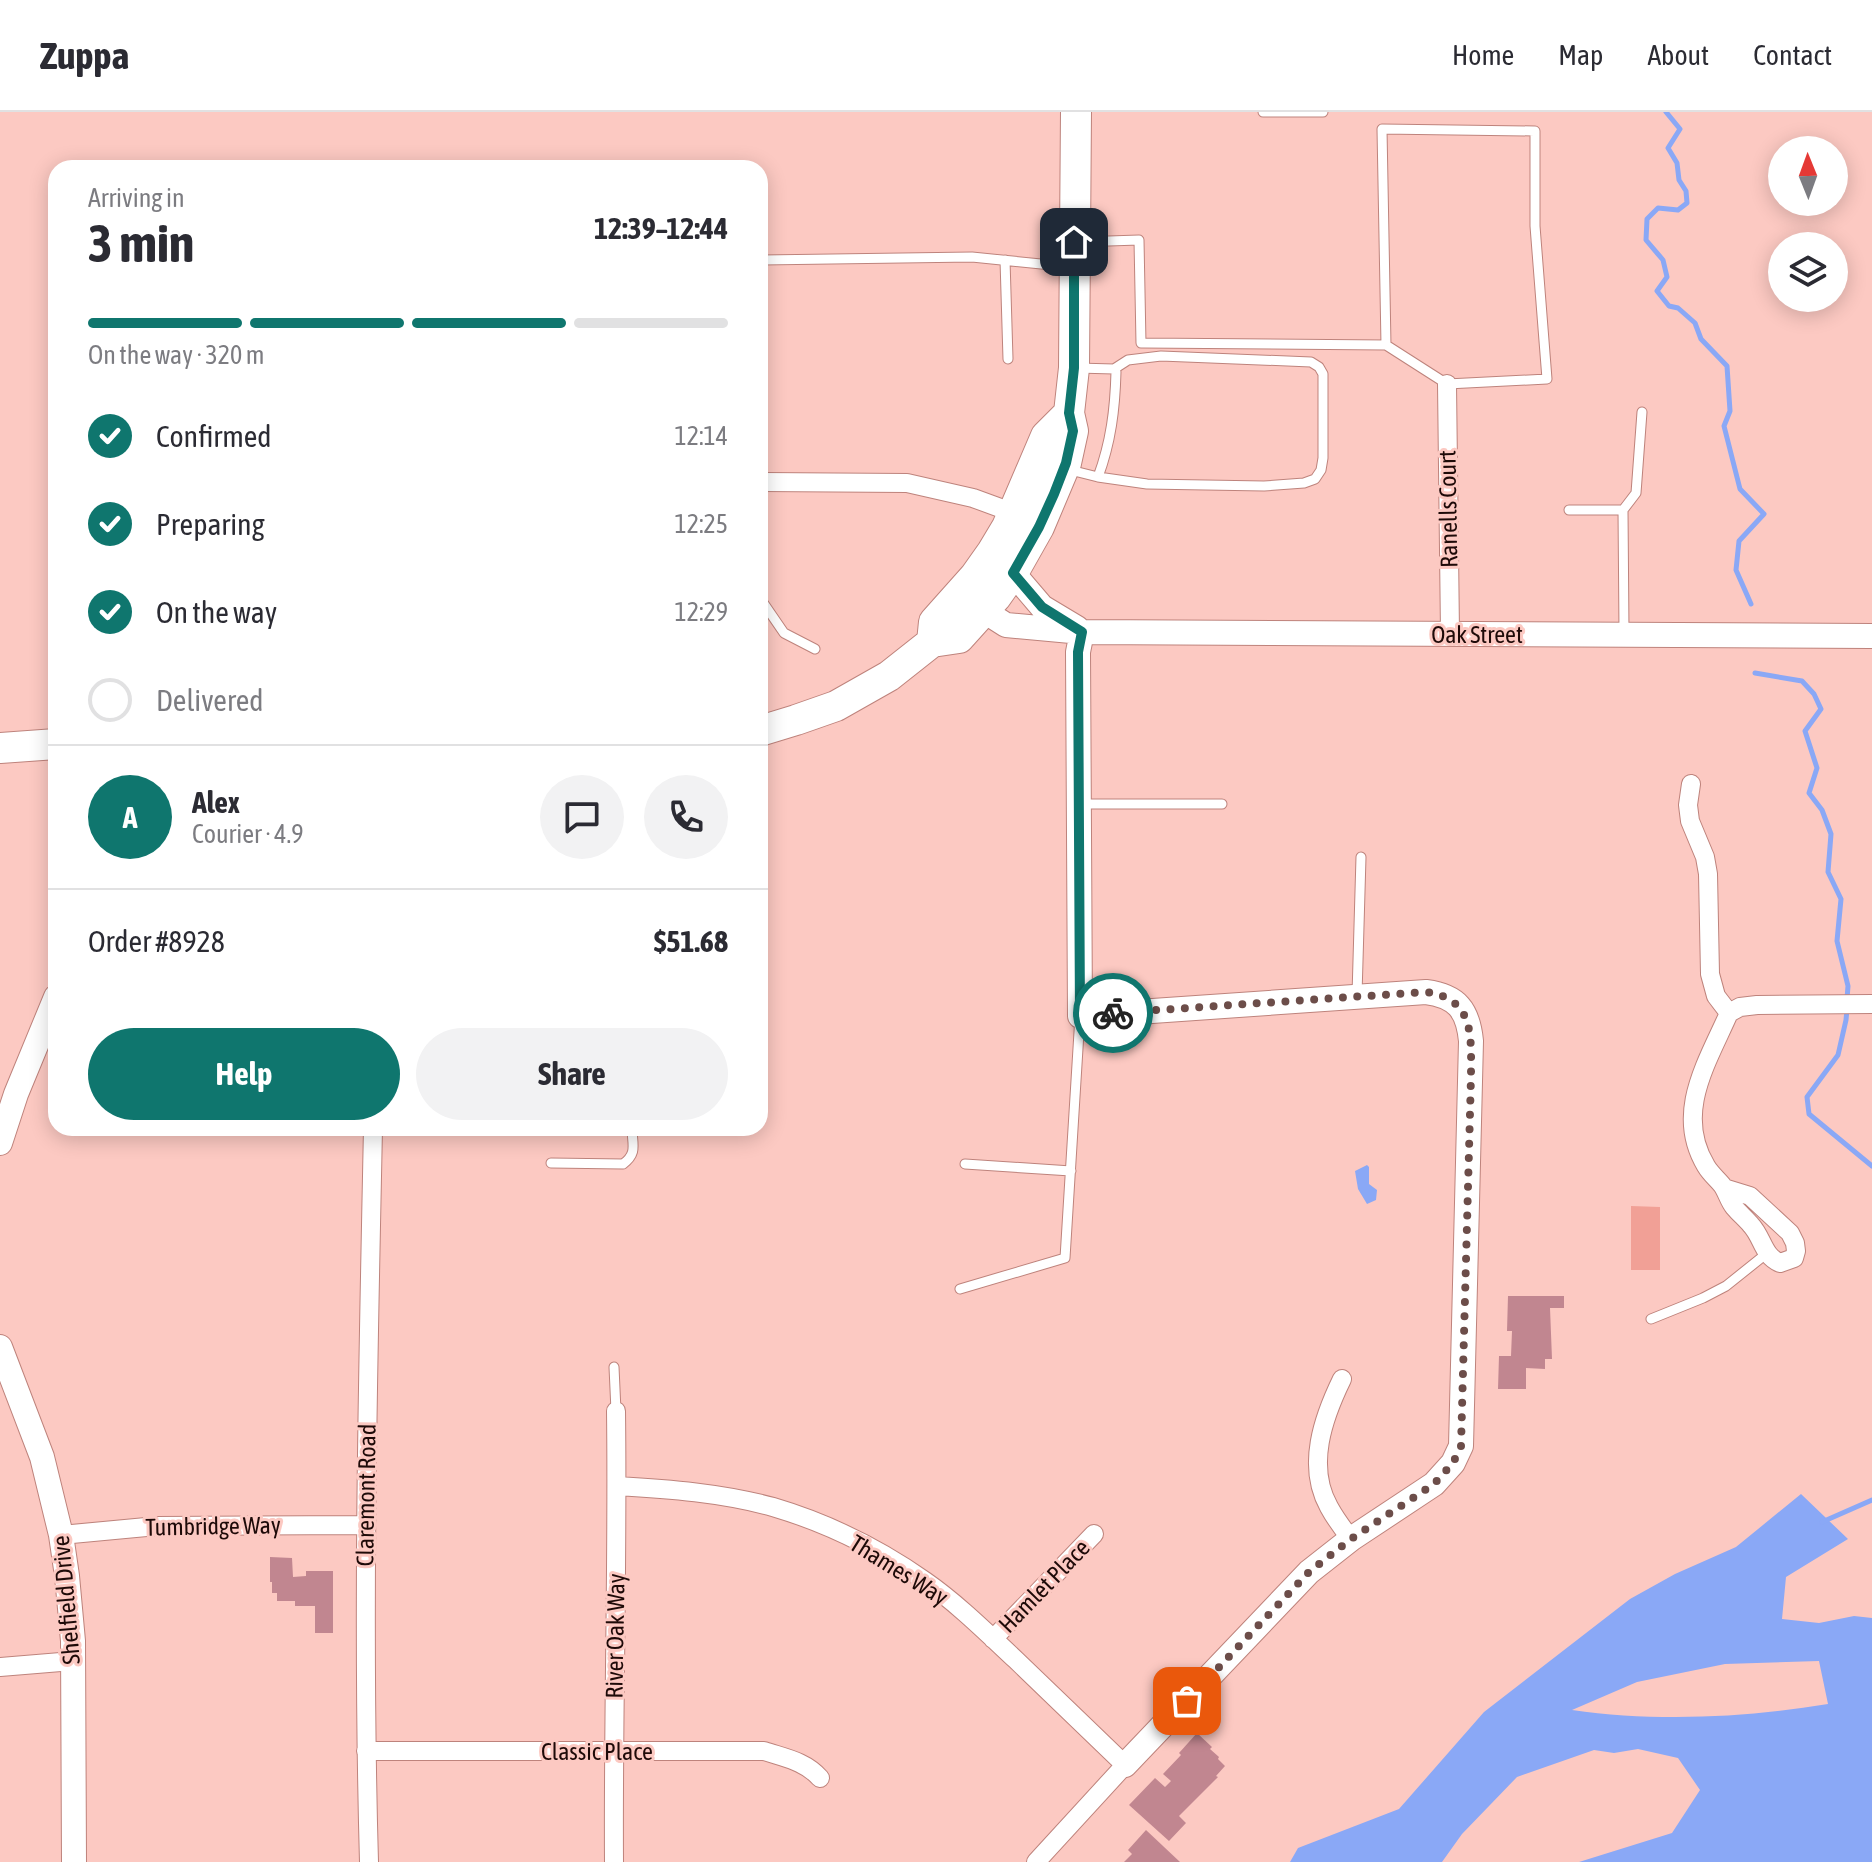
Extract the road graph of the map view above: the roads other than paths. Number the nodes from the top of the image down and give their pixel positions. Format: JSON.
{"nodes":[{"id":1,"x":1076,"y":112,"type":"edge"},
{"id":2,"x":1263,"y":112,"type":"edge"},
{"id":3,"x":1323,"y":112,"type":"edge"},
{"id":4,"x":1074,"y":254,"type":"junction"},
{"id":5,"x":768,"y":260,"type":"edge"},
{"id":6,"x":1005,"y":260,"type":"junction"},
{"id":7,"x":1386,"y":345,"type":"junction"},
{"id":8,"x":1008,"y":359,"type":"dead end"},
{"id":9,"x":1074,"y":368,"type":"junction"},
{"id":10,"x":1114,"y":369,"type":"junction"},
{"id":11,"x":1447,"y":384,"type":"junction"},
{"id":12,"x":1642,"y":412,"type":"dead end"},
{"id":13,"x":1069,"y":413,"type":"junction"},
{"id":14,"x":1064,"y":468,"type":"junction"},
{"id":15,"x":1098,"y":477,"type":"junction"},
{"id":16,"x":768,"y":482,"type":"edge"},
{"id":17,"x":1569,"y":510,"type":"dead end"},
{"id":18,"x":1623,"y":510,"type":"junction"},
{"id":19,"x":1009,"y":523,"type":"junction"},
{"id":20,"x":1013,"y":573,"type":"junction"},
{"id":21,"x":768,"y":610,"type":"edge"},
{"id":22,"x":984,"y":611,"type":"junction"},
{"id":23,"x":1082,"y":632,"type":"junction"},
{"id":24,"x":1450,"y":633,"type":"junction"},
{"id":25,"x":1624,"y":635,"type":"junction"},
{"id":26,"x":1872,"y":636,"type":"edge"},
{"id":27,"x":932,"y":642,"type":"junction"},
{"id":28,"x":815,"y":649,"type":"dead end"},
{"id":29,"x":768,"y":729,"type":"edge"},
{"id":30,"x":48,"y":745,"type":"edge"},
{"id":31,"x":0,"y":748,"type":"edge"},
{"id":32,"x":1691,"y":784,"type":"dead end"},
{"id":33,"x":1078,"y":804,"type":"junction"},
{"id":34,"x":1222,"y":804,"type":"dead end"},
{"id":35,"x":1361,"y":857,"type":"dead end"},
{"id":36,"x":1357,"y":995,"type":"junction"},
{"id":37,"x":1870,"y":1004,"type":"edge"},
{"id":38,"x":1729,"y":1013,"type":"junction"},
{"id":39,"x":48,"y":1016,"type":"edge"},
{"id":40,"x":1080,"y":1016,"type":"junction"},
{"id":41,"x":373,"y":1136,"type":"edge"},
{"id":42,"x":632,"y":1136,"type":"edge"},
{"id":43,"x":0,"y":1143,"type":"edge"},
{"id":44,"x":551,"y":1163,"type":"dead end"},
{"id":45,"x":965,"y":1164,"type":"dead end"},
{"id":46,"x":1071,"y":1171,"type":"junction"},
{"id":47,"x":1724,"y":1188,"type":"junction"},
{"id":48,"x":1766,"y":1254,"type":"junction"},
{"id":49,"x":960,"y":1289,"type":"dead end"},
{"id":50,"x":1651,"y":1319,"type":"dead end"},
{"id":51,"x":0,"y":1347,"type":"edge"},
{"id":52,"x":614,"y":1367,"type":"dead end"},
{"id":53,"x":5,"y":1372,"type":"edge"},
{"id":54,"x":1342,"y":1379,"type":"dead end"},
{"id":55,"x":616,"y":1411,"type":"joint"},
{"id":56,"x":617,"y":1486,"type":"junction"},
{"id":57,"x":365,"y":1525,"type":"junction"},
{"id":58,"x":1094,"y":1534,"type":"dead end"},
{"id":59,"x":61,"y":1535,"type":"junction"},
{"id":60,"x":1351,"y":1539,"type":"junction"},
{"id":61,"x":993,"y":1639,"type":"junction"},
{"id":62,"x":73,"y":1661,"type":"junction"},
{"id":63,"x":0,"y":1667,"type":"edge"},
{"id":64,"x":366,"y":1751,"type":"junction"},
{"id":65,"x":613,"y":1751,"type":"junction"},
{"id":66,"x":1125,"y":1765,"type":"junction"},
{"id":67,"x":820,"y":1778,"type":"dead end"},
{"id":68,"x":74,"y":1862,"type":"edge"},
{"id":69,"x":369,"y":1862,"type":"edge"},
{"id":70,"x":614,"y":1862,"type":"edge"},
{"id":71,"x":1036,"y":1862,"type":"edge"}],
"edges":[{"from":1,"to":4,"type":"main road"},
{"from":2,"to":3,"type":"lane"},
{"from":4,"to":6,"type":"lane"},
{"from":4,"to":7,"type":"lane"},
{"from":4,"to":9,"type":"main road"},
{"from":5,"to":6,"type":"lane"},
{"from":6,"to":8,"type":"lane"},
{"from":7,"to":11,"type":"lane"},
{"from":7,"to":11,"type":"lane"},
{"from":9,"to":10,"type":"lane"},
{"from":9,"to":13,"type":"main road"},
{"from":10,"to":15,"type":"lane"},
{"from":10,"to":15,"type":"lane"},
{"from":11,"to":24,"type":"street","name":"Ranells Court"},
{"from":12,"to":18,"type":"lane"},
{"from":13,"to":14,"type":"main road"},
{"from":13,"to":19,"type":"main road"},
{"from":14,"to":15,"type":"lane"},
{"from":14,"to":20,"type":"main road"},
{"from":16,"to":19,"type":"street"},
{"from":17,"to":18,"type":"lane"},
{"from":18,"to":25,"type":"lane"},
{"from":19,"to":22,"type":"main road"},
{"from":19,"to":27,"type":"main road"},
{"from":20,"to":22,"type":"main road"},
{"from":20,"to":23,"type":"street"},
{"from":21,"to":28,"type":"lane"},
{"from":22,"to":23,"type":"street","name":"Oak Street"},
{"from":22,"to":27,"type":"main road"},
{"from":23,"to":24,"type":"street","name":"Oak Street"},
{"from":23,"to":33,"type":"street"},
{"from":24,"to":25,"type":"street","name":"Oak Street"},
{"from":25,"to":26,"type":"street","name":"Oak Street"},
{"from":27,"to":29,"type":"main road"},
{"from":30,"to":31,"type":"main road"},
{"from":32,"to":38,"type":"street"},
{"from":33,"to":34,"type":"lane"},
{"from":33,"to":40,"type":"street"},
{"from":35,"to":36,"type":"lane"},
{"from":36,"to":40,"type":"street"},
{"from":36,"to":60,"type":"street"},
{"from":37,"to":38,"type":"street"},
{"from":38,"to":47,"type":"street"},
{"from":39,"to":43,"type":"street"},
{"from":40,"to":46,"type":"lane"},
{"from":41,"to":57,"type":"street","name":"Claremont Road"},
{"from":42,"to":44,"type":"lane"},
{"from":45,"to":46,"type":"lane"},
{"from":46,"to":49,"type":"lane"},
{"from":47,"to":48,"type":"street"},
{"from":47,"to":48,"type":"street"},
{"from":48,"to":50,"type":"lane"},
{"from":51,"to":53,"type":"street","name":"Shelfield Drive"},
{"from":52,"to":55,"type":"lane"},
{"from":53,"to":59,"type":"street","name":"Shelfield Drive"},
{"from":54,"to":60,"type":"street"},
{"from":55,"to":56,"type":"street","name":"River Oak Way"},
{"from":56,"to":61,"type":"street","name":"Thames Way"},
{"from":56,"to":65,"type":"street","name":"River Oak Way"},
{"from":57,"to":59,"type":"street","name":"Tumbridge Way"},
{"from":57,"to":64,"type":"street","name":"Claremont Road"},
{"from":58,"to":61,"type":"street","name":"Hamlet Place"},
{"from":59,"to":62,"type":"street","name":"Shelfield Drive"},
{"from":60,"to":66,"type":"street"},
{"from":61,"to":66,"type":"street","name":"Thames Way"},
{"from":62,"to":63,"type":"street"},
{"from":62,"to":68,"type":"street","name":"Shelfield Drive"},
{"from":64,"to":65,"type":"street","name":"Classic Place"},
{"from":64,"to":69,"type":"street","name":"Claremont Road"},
{"from":65,"to":67,"type":"street","name":"Classic Place"},
{"from":65,"to":70,"type":"street","name":"River Oak Way"},
{"from":66,"to":71,"type":"street"}]}
